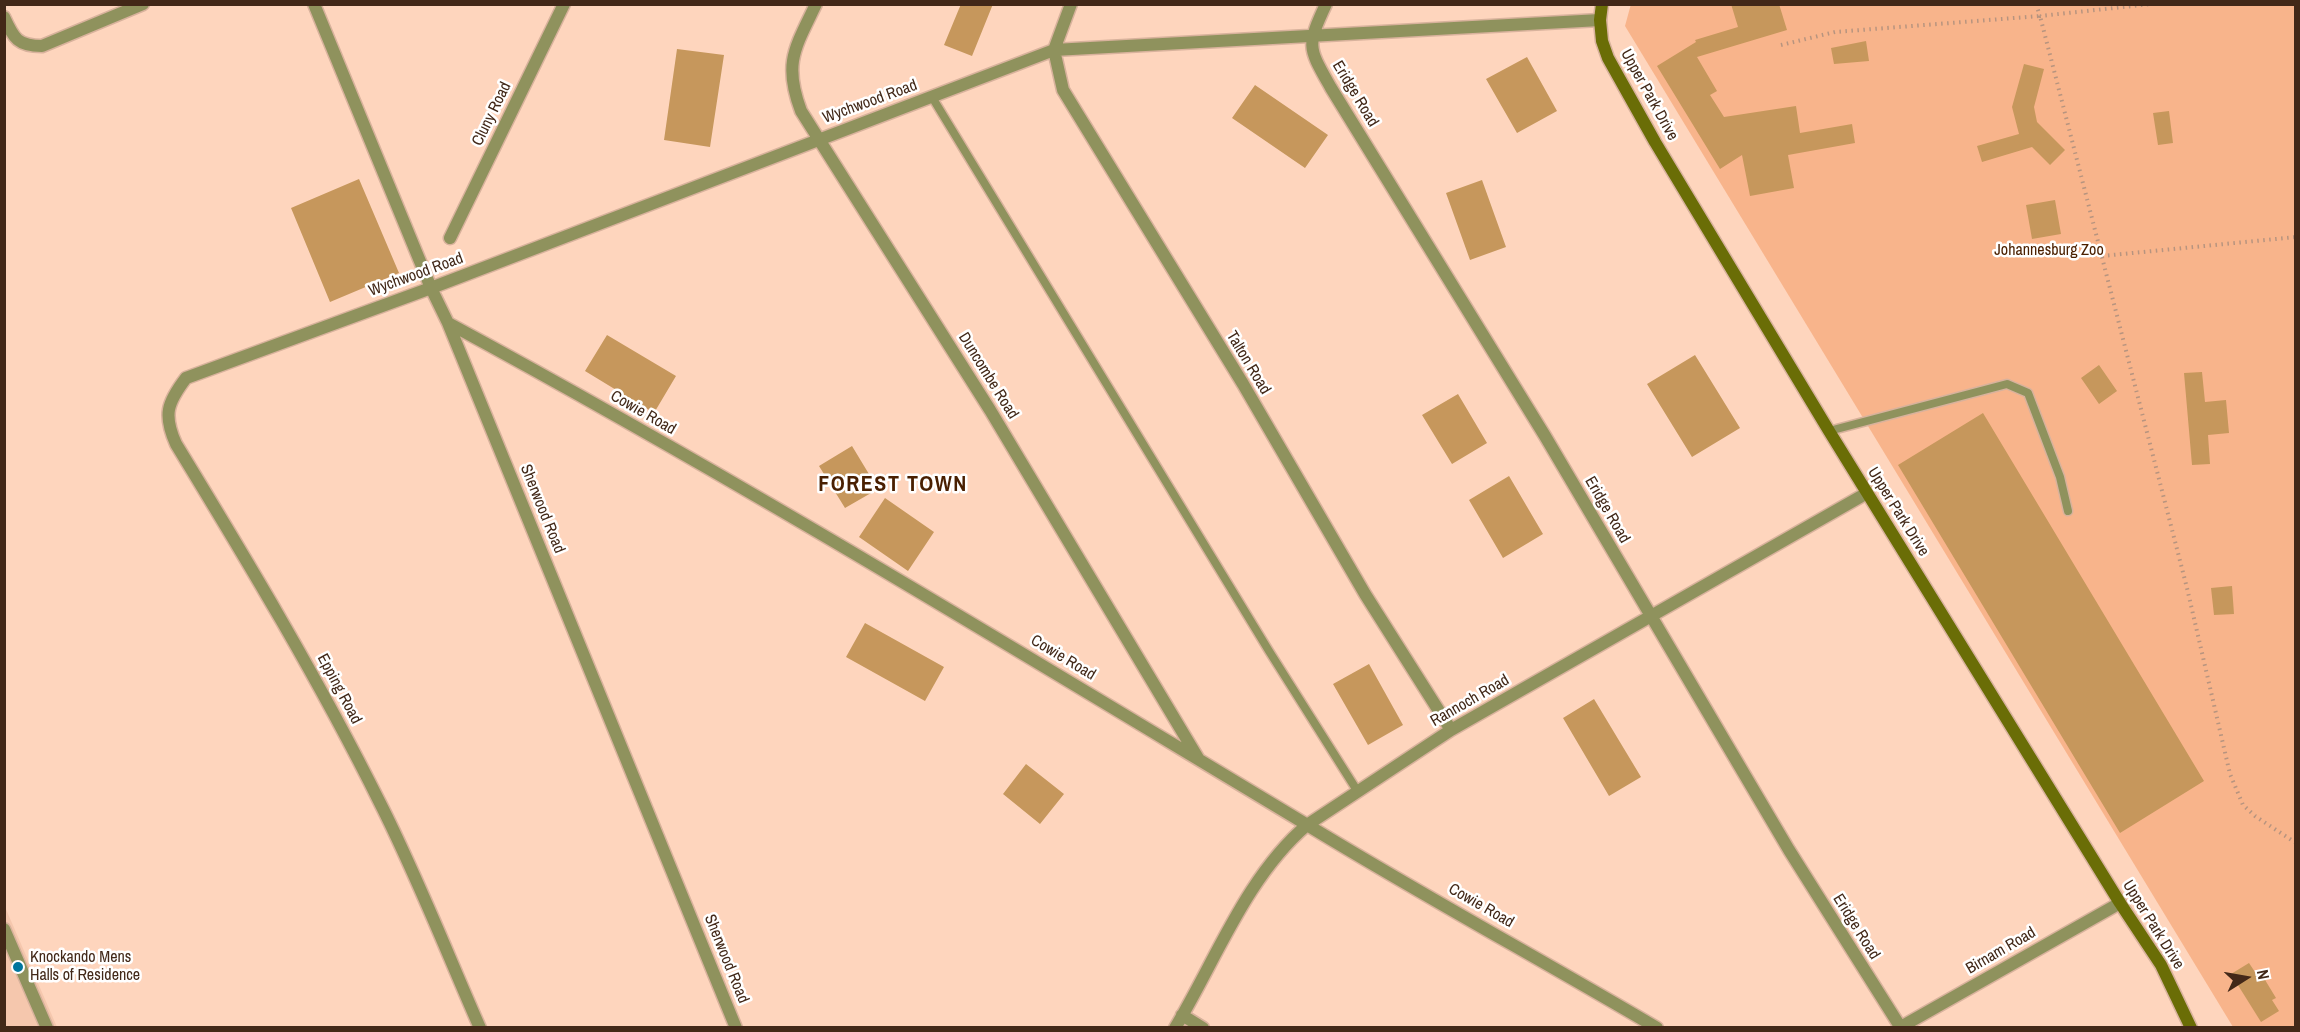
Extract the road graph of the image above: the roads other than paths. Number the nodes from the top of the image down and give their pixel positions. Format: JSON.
{"nodes":[{"id":1,"x":143,"y":4,"type":"edge"},
{"id":2,"x":314,"y":4,"type":"edge"},
{"id":3,"x":564,"y":4,"type":"edge"},
{"id":4,"x":816,"y":4,"type":"edge"},
{"id":5,"x":1071,"y":4,"type":"edge"},
{"id":6,"x":1326,"y":4,"type":"edge"},
{"id":7,"x":1602,"y":4,"type":"edge"},
{"id":8,"x":4,"y":17,"type":"edge"},
{"id":9,"x":1600,"y":20,"type":"junction"},
{"id":10,"x":1311,"y":37,"type":"junction"},
{"id":11,"x":1054,"y":50,"type":"junction"},
{"id":12,"x":932,"y":97,"type":"junction"},
{"id":13,"x":818,"y":139,"type":"junction"},
{"id":14,"x":450,"y":238,"type":"dead end"},
{"id":15,"x":431,"y":288,"type":"junction"},
{"id":16,"x":448,"y":323,"type":"junction"},
{"id":17,"x":186,"y":378,"type":"joint"},
{"id":18,"x":1829,"y":431,"type":"junction"},
{"id":19,"x":1867,"y":493,"type":"junction"},
{"id":20,"x":2068,"y":511,"type":"dead end"},
{"id":21,"x":1651,"y":618,"type":"junction"},
{"id":22,"x":1451,"y":730,"type":"junction"},
{"id":23,"x":1199,"y":759,"type":"junction"},
{"id":24,"x":1358,"y":792,"type":"junction"},
{"id":25,"x":1307,"y":825,"type":"junction"},
{"id":26,"x":2120,"y":903,"type":"junction"},
{"id":27,"x":4,"y":929,"type":"edge"},
{"id":28,"x":1182,"y":1015,"type":"junction"},
{"id":29,"x":1900,"y":1027,"type":"edge"},
{"id":30,"x":47,"y":1028,"type":"edge"},
{"id":31,"x":480,"y":1028,"type":"edge"},
{"id":32,"x":736,"y":1028,"type":"edge"},
{"id":33,"x":1175,"y":1028,"type":"edge"},
{"id":34,"x":1203,"y":1028,"type":"edge"},
{"id":35,"x":1657,"y":1028,"type":"edge"},
{"id":36,"x":2191,"y":1028,"type":"edge"}],
"edges":[{"from":1,"to":8,"type":"street"},
{"from":2,"to":15,"type":"street","name":"Sherwood Road"},
{"from":3,"to":14,"type":"street","name":"Cluny Road"},
{"from":4,"to":13,"type":"street","name":"Duncombe Road"},
{"from":5,"to":11,"type":"street"},
{"from":6,"to":10,"type":"street"},
{"from":7,"to":9,"type":"main road","name":"Upper Park Drive"},
{"from":9,"to":10,"type":"street","name":"Wychwood Road"},
{"from":9,"to":18,"type":"main road","name":"Upper Park Drive"},
{"from":10,"to":11,"type":"street","name":"Wychwood Road"},
{"from":10,"to":21,"type":"street","name":"Eridge Road"},
{"from":11,"to":12,"type":"street","name":"Wychwood Road"},
{"from":11,"to":22,"type":"street","name":"Talton Road"},
{"from":12,"to":13,"type":"street","name":"Wychwood Road"},
{"from":12,"to":24,"type":"lane"},
{"from":13,"to":15,"type":"street","name":"Wychwood Road"},
{"from":13,"to":23,"type":"street","name":"Duncombe Road"},
{"from":15,"to":16,"type":"street","name":"Sherwood Road"},
{"from":15,"to":17,"type":"street","name":"Wychwood Road"},
{"from":16,"to":23,"type":"street","name":"Cowie Road"},
{"from":16,"to":32,"type":"street","name":"Sherwood Road"},
{"from":17,"to":31,"type":"street","name":"Epping Road"},
{"from":18,"to":19,"type":"main road","name":"Upper Park Drive"},
{"from":18,"to":20,"type":"lane"},
{"from":19,"to":21,"type":"street","name":"Rannoch Road"},
{"from":19,"to":26,"type":"main road","name":"Upper Park Drive"},
{"from":21,"to":22,"type":"street","name":"Rannoch Road"},
{"from":21,"to":29,"type":"street","name":"Eridge Road"},
{"from":22,"to":24,"type":"street","name":"Rannoch Road"},
{"from":23,"to":25,"type":"street","name":"Cowie Road"},
{"from":24,"to":25,"type":"street","name":"Rannoch Road"},
{"from":25,"to":28,"type":"street","name":"Rannoch Road"},
{"from":25,"to":35,"type":"street","name":"Cowie Road"},
{"from":26,"to":29,"type":"street","name":"Birnam Road"},
{"from":26,"to":36,"type":"main road","name":"Upper Park Drive"},
{"from":27,"to":30,"type":"street"},
{"from":28,"to":33,"type":"street","name":"Rannoch Road"},
{"from":28,"to":34,"type":"street"}]}
